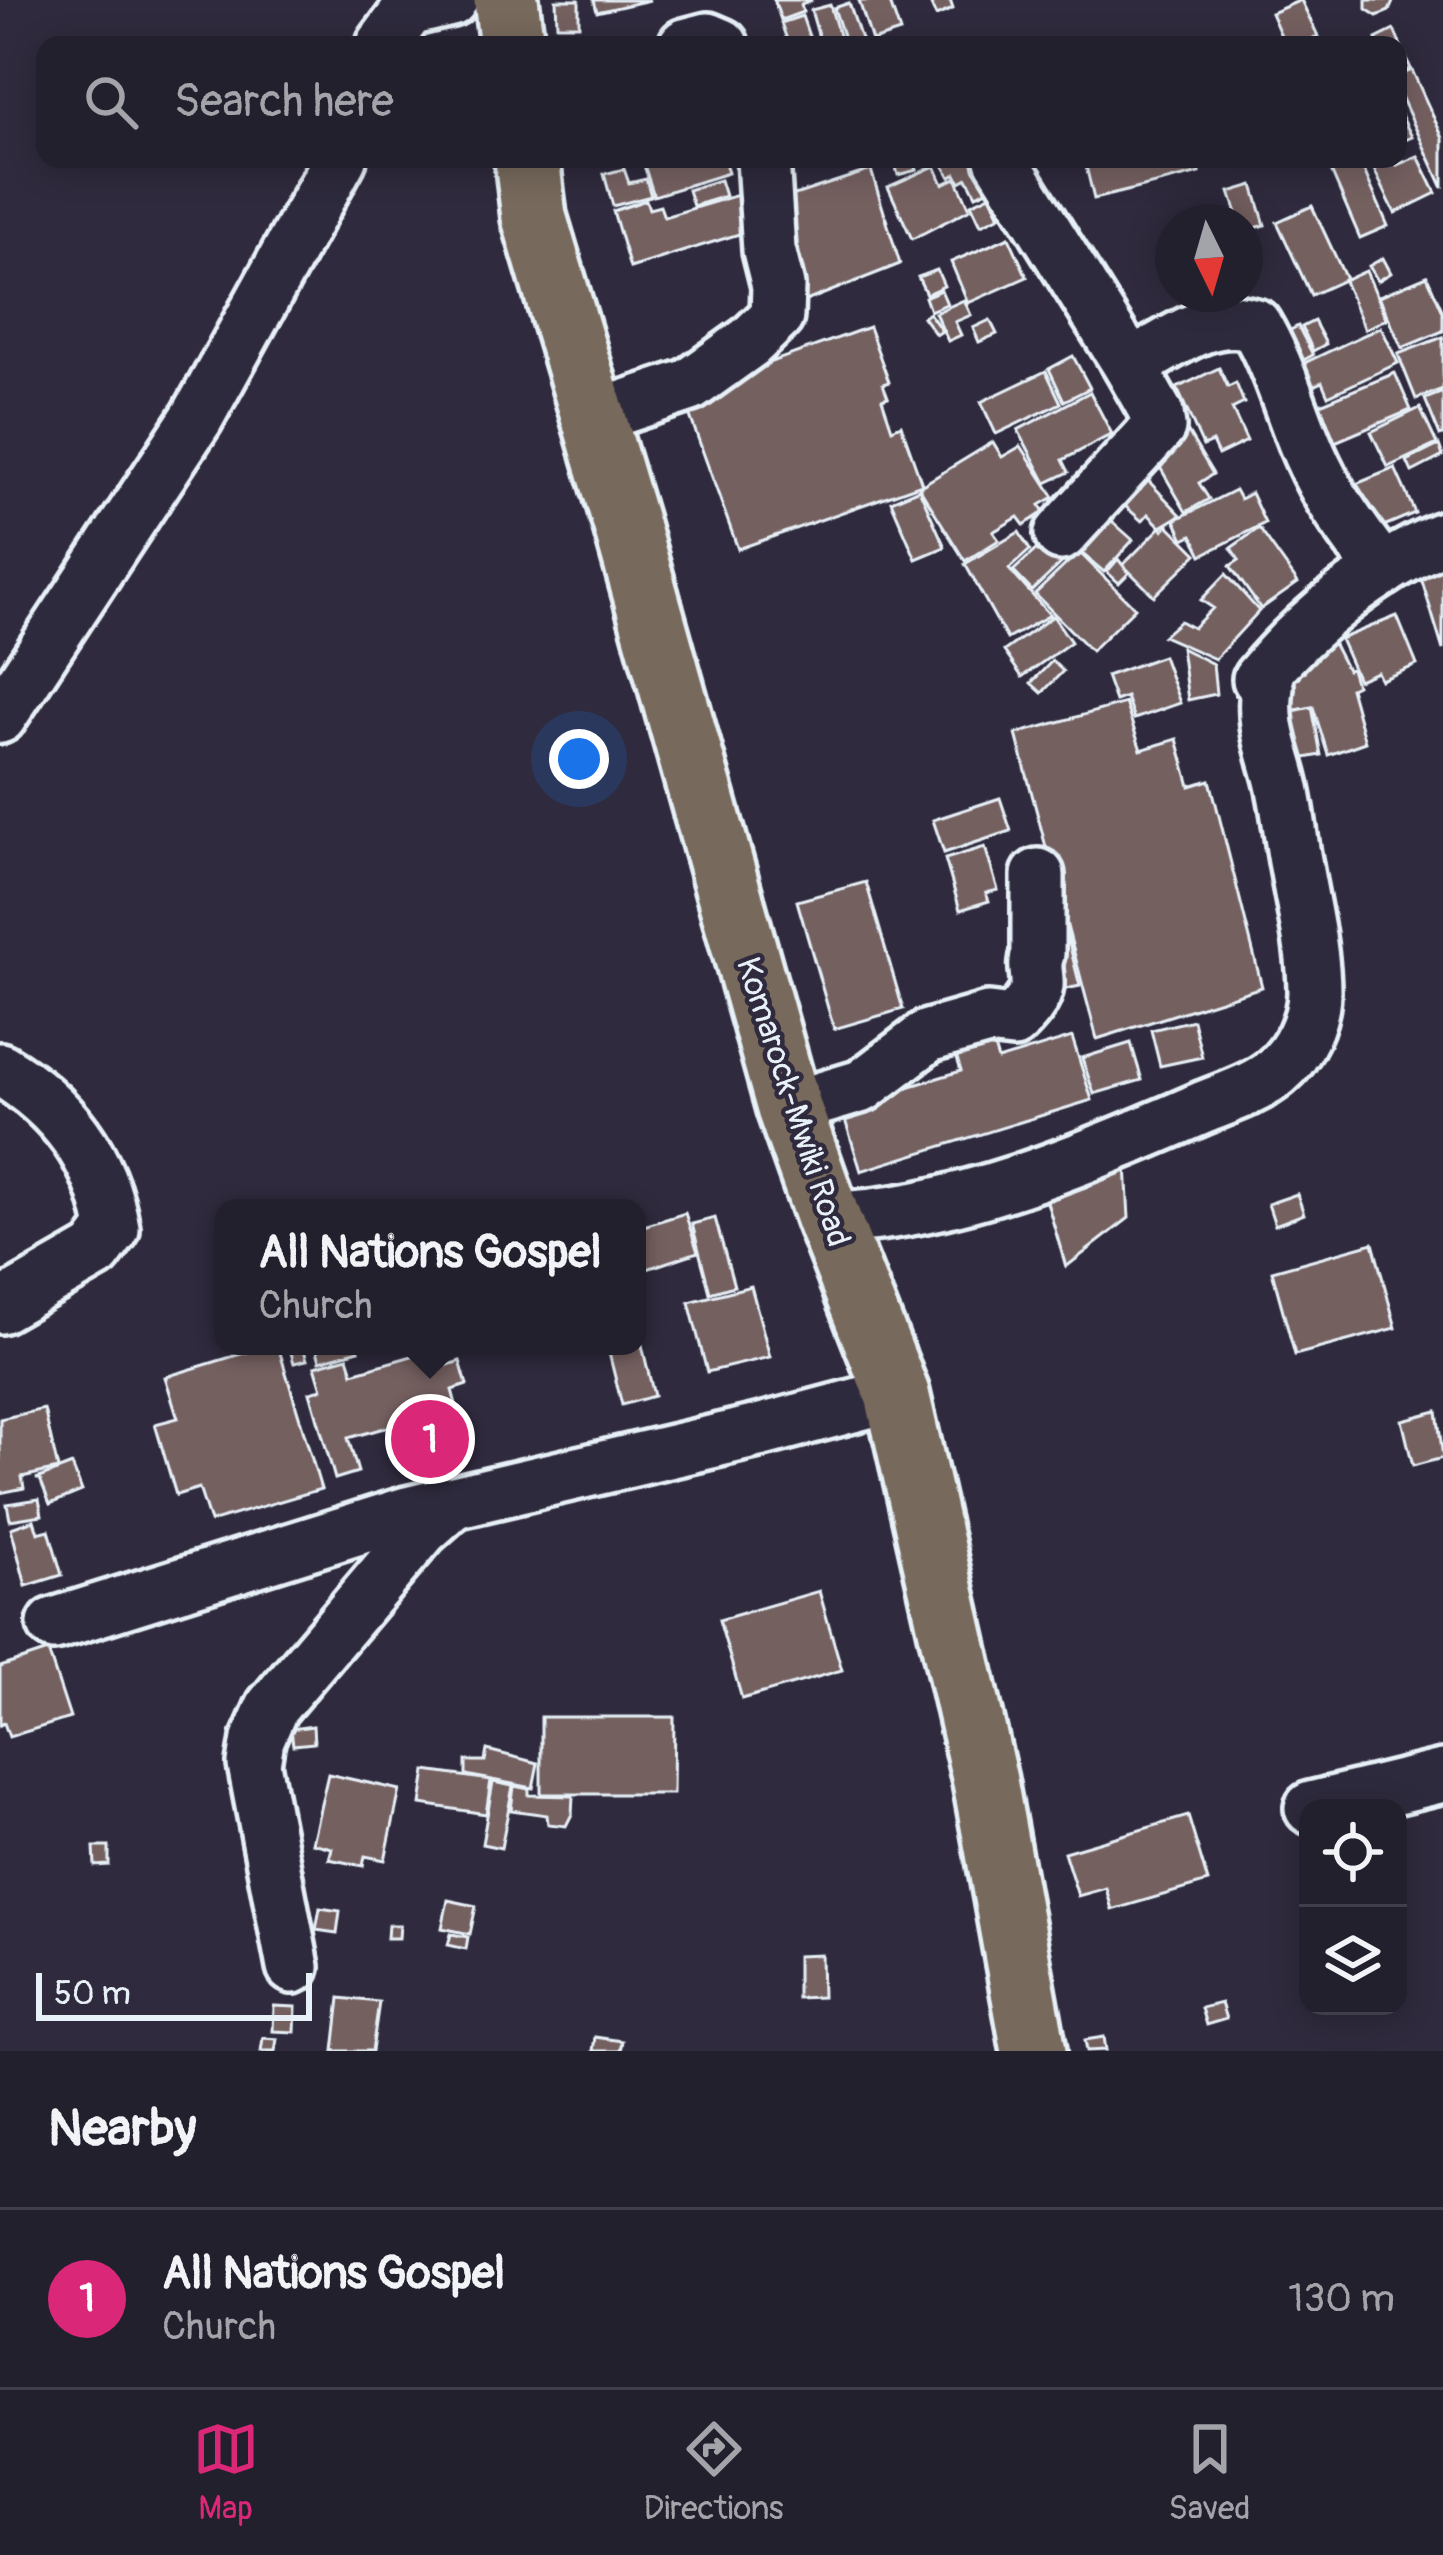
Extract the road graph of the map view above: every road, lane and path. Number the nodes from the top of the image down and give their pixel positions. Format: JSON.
{"nodes":[{"id":1,"x":451,"y":0,"type":"edge"},
{"id":2,"x":506,"y":0,"type":"edge"},
{"id":3,"x":390,"y":36,"type":"edge"},
{"id":4,"x":511,"y":36,"type":"edge"},
{"id":5,"x":335,"y":168,"type":"edge"},
{"id":6,"x":528,"y":168,"type":"edge"},
{"id":7,"x":764,"y":168,"type":"edge"},
{"id":8,"x":1007,"y":168,"type":"edge"},
{"id":9,"x":1130,"y":366,"type":"junction"},
{"id":10,"x":594,"y":416,"type":"junction"},
{"id":11,"x":1061,"y":534,"type":"dead end"},
{"id":12,"x":1443,"y":538,"type":"edge"},
{"id":13,"x":1383,"y":570,"type":"junction"},
{"id":14,"x":0,"y":717,"type":"edge"},
{"id":15,"x":1038,"y":875,"type":"dead end"},
{"id":16,"x":0,"y":1069,"type":"edge"},
{"id":17,"x":789,"y":1108,"type":"junction"},
{"id":18,"x":827,"y":1218,"type":"junction"},
{"id":19,"x":0,"y":1307,"type":"edge"},
{"id":20,"x":897,"y":1394,"type":"junction"},
{"id":21,"x":450,"y":1505,"type":"junction"},
{"id":22,"x":54,"y":1624,"type":"dead end"},
{"id":23,"x":1443,"y":1776,"type":"edge"},
{"id":24,"x":1350,"y":1799,"type":"edge"},
{"id":25,"x":293,"y":1967,"type":"dead end"},
{"id":26,"x":1034,"y":2051,"type":"edge"}],
"edges":[{"from":1,"to":3,"type":"street"},
{"from":2,"to":4,"type":"main road"},
{"from":5,"to":14,"type":"street"},
{"from":6,"to":10,"type":"main road","name":"Komarock-Mwiki Road"},
{"from":7,"to":10,"type":"street"},
{"from":8,"to":9,"type":"street"},
{"from":9,"to":11,"type":"street"},
{"from":9,"to":13,"type":"street"},
{"from":10,"to":17,"type":"main road","name":"Komarock-Mwiki Road"},
{"from":12,"to":13,"type":"street"},
{"from":13,"to":18,"type":"street"},
{"from":15,"to":17,"type":"street"},
{"from":16,"to":19,"type":"street"},
{"from":17,"to":18,"type":"main road","name":"Komarock-Mwiki Road"},
{"from":18,"to":20,"type":"main road","name":"Komarock-Mwiki Road"},
{"from":20,"to":21,"type":"street"},
{"from":20,"to":26,"type":"main road","name":"Komarock-Mwiki Road"},
{"from":21,"to":22,"type":"street"},
{"from":21,"to":25,"type":"street"},
{"from":23,"to":24,"type":"street"}]}
